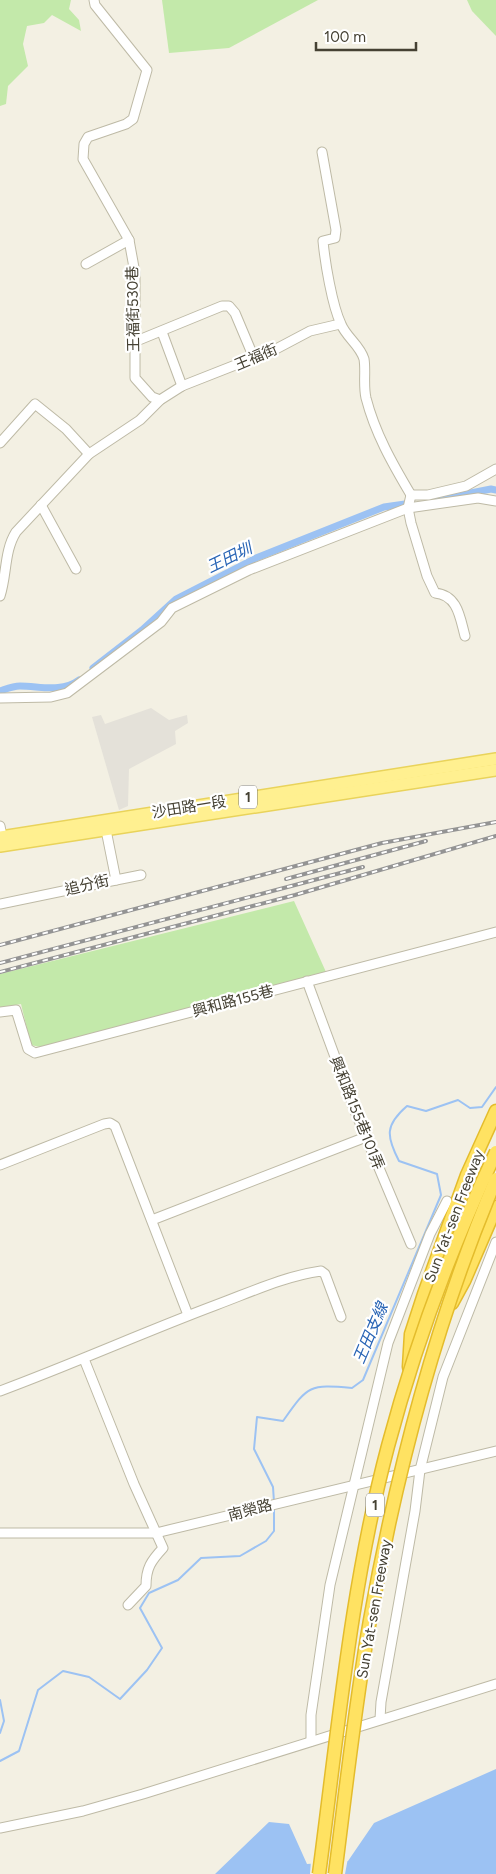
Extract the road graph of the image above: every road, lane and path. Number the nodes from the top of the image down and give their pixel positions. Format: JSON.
{"nodes":[{"id":1,"x":94,"y":0,"type":"edge"},
{"id":2,"x":322,"y":152,"type":"dead end"},
{"id":3,"x":129,"y":240,"type":"junction"},
{"id":4,"x":86,"y":264,"type":"dead end"},
{"id":5,"x":340,"y":324,"type":"junction"},
{"id":6,"x":162,"y":332,"type":"junction"},
{"id":7,"x":134,"y":342,"type":"junction"},
{"id":8,"x":254,"y":358,"type":"junction"},
{"id":9,"x":182,"y":386,"type":"junction"},
{"id":10,"x":160,"y":400,"type":"junction"},
{"id":11,"x":0,"y":443,"type":"edge"},
{"id":12,"x":89,"y":454,"type":"junction"},
{"id":13,"x":496,"y":469,"type":"edge"},
{"id":14,"x":411,"y":495,"type":"junction"},
{"id":15,"x":496,"y":501,"type":"edge"},
{"id":16,"x":41,"y":505,"type":"junction"},
{"id":17,"x":408,"y":508,"type":"junction"},
{"id":18,"x":76,"y":569,"type":"dead end"},
{"id":19,"x":0,"y":596,"type":"edge"},
{"id":20,"x":465,"y":636,"type":"dead end"},
{"id":21,"x":0,"y":698,"type":"edge"},
{"id":22,"x":496,"y":759,"type":"edge"},
{"id":23,"x":496,"y":770,"type":"edge"},
{"id":24,"x":105,"y":825,"type":"junction"},
{"id":25,"x":1,"y":836,"type":"edge"},
{"id":26,"x":141,"y":875,"type":"dead end"},
{"id":27,"x":116,"y":880,"type":"junction"},
{"id":28,"x":0,"y":904,"type":"edge"},
{"id":29,"x":496,"y":932,"type":"edge"},
{"id":30,"x":307,"y":981,"type":"junction"},
{"id":31,"x":0,"y":1012,"type":"edge"},
{"id":32,"x":496,"y":1110,"type":"edge"},
{"id":33,"x":366,"y":1136,"type":"junction"},
{"id":34,"x":496,"y":1152,"type":"edge"},
{"id":35,"x":0,"y":1165,"type":"edge"},
{"id":36,"x":496,"y":1179,"type":"edge"},
{"id":37,"x":446,"y":1200,"type":"dead end"},
{"id":38,"x":496,"y":1207,"type":"edge"},
{"id":39,"x":152,"y":1220,"type":"junction"},
{"id":40,"x":496,"y":1242,"type":"edge"},
{"id":41,"x":411,"y":1244,"type":"dead end"},
{"id":42,"x":445,"y":1313,"type":"junction"},
{"id":43,"x":188,"y":1316,"type":"junction"},
{"id":44,"x":341,"y":1317,"type":"dead end"},
{"id":45,"x":84,"y":1359,"type":"junction"},
{"id":46,"x":408,"y":1381,"type":"junction"},
{"id":47,"x":0,"y":1391,"type":"edge"},
{"id":48,"x":496,"y":1451,"type":"edge"},
{"id":49,"x":420,"y":1470,"type":"junction"},
{"id":50,"x":355,"y":1485,"type":"junction"},
{"id":51,"x":0,"y":1533,"type":"edge"},
{"id":52,"x":156,"y":1534,"type":"junction"},
{"id":53,"x":128,"y":1606,"type":"dead end"},
{"id":54,"x":496,"y":1684,"type":"edge"},
{"id":55,"x":380,"y":1719,"type":"junction"},
{"id":56,"x":311,"y":1741,"type":"junction"},
{"id":57,"x":0,"y":1828,"type":"edge"},
{"id":58,"x":319,"y":1874,"type":"edge"},
{"id":59,"x":335,"y":1874,"type":"edge"}],
"edges":[{"from":1,"to":3,"type":"street","name":"王福街530巷"},
{"from":2,"to":5,"type":"street"},
{"from":3,"to":4,"type":"street"},
{"from":3,"to":7,"type":"street","name":"王福街530巷"},
{"from":5,"to":8,"type":"street","name":"王福街"},
{"from":5,"to":14,"type":"street"},
{"from":6,"to":7,"type":"street"},
{"from":6,"to":8,"type":"street"},
{"from":6,"to":9,"type":"street"},
{"from":7,"to":10,"type":"street","name":"王福街530巷"},
{"from":8,"to":9,"type":"street","name":"王福街"},
{"from":9,"to":10,"type":"street","name":"王福街"},
{"from":10,"to":12,"type":"street","name":"王福街"},
{"from":11,"to":12,"type":"street"},
{"from":12,"to":16,"type":"street","name":"王福街"},
{"from":13,"to":14,"type":"street"},
{"from":14,"to":17,"type":"street"},
{"from":15,"to":17,"type":"street"},
{"from":16,"to":18,"type":"street"},
{"from":16,"to":19,"type":"street","name":"王福街"},
{"from":17,"to":20,"type":"street"},
{"from":17,"to":21,"type":"street"},
{"from":22,"to":24,"type":"main road","name":"沙田路一段","number":"1"},
{"from":23,"to":24,"type":"main road","name":"沙田路一段","number":"1"},
{"from":24,"to":25,"type":"main road","name":"沙田路一段","number":"1"},
{"from":24,"to":27,"type":"street","name":"追分街"},
{"from":26,"to":27,"type":"street"},
{"from":27,"to":28,"type":"street","name":"追分街"},
{"from":29,"to":30,"type":"street","name":"興和路155巷"},
{"from":30,"to":31,"type":"street","name":"興和路155巷"},
{"from":30,"to":33,"type":"street","name":"興和路155巷101弄"},
{"from":32,"to":46,"type":"highway","name":"Sun Yat-sen Freeway","number":"1","bridge":true},
{"from":33,"to":39,"type":"street"},
{"from":33,"to":41,"type":"street","name":"興和路155巷101弄"},
{"from":34,"to":46,"type":"highway","name":"Sun Yat-sen Freeway","number":"1","bridge":true},
{"from":35,"to":39,"type":"street"},
{"from":36,"to":42,"type":"highway","name":"Sun Yat-sen Freeway","number":"1","bridge":true},
{"from":37,"to":50,"type":"street"},
{"from":38,"to":42,"type":"highway","bridge":true},
{"from":39,"to":43,"type":"street"},
{"from":40,"to":49,"type":"street"},
{"from":42,"to":59,"type":"highway","name":"Sun Yat-sen Freeway","number":"1","bridge":true},
{"from":43,"to":44,"type":"street"},
{"from":43,"to":45,"type":"street"},
{"from":45,"to":47,"type":"street"},
{"from":45,"to":52,"type":"street"},
{"from":46,"to":58,"type":"highway","name":"Sun Yat-sen Freeway","number":"1","bridge":true},
{"from":48,"to":49,"type":"street","name":"南榮路"},
{"from":49,"to":50,"type":"street","name":"南榮路"},
{"from":49,"to":55,"type":"street"},
{"from":50,"to":52,"type":"street","name":"南榮路"},
{"from":50,"to":56,"type":"street"},
{"from":51,"to":52,"type":"street","name":"南榮路"},
{"from":52,"to":53,"type":"street"},
{"from":54,"to":55,"type":"street"},
{"from":55,"to":56,"type":"street"},
{"from":56,"to":57,"type":"street"}]}
